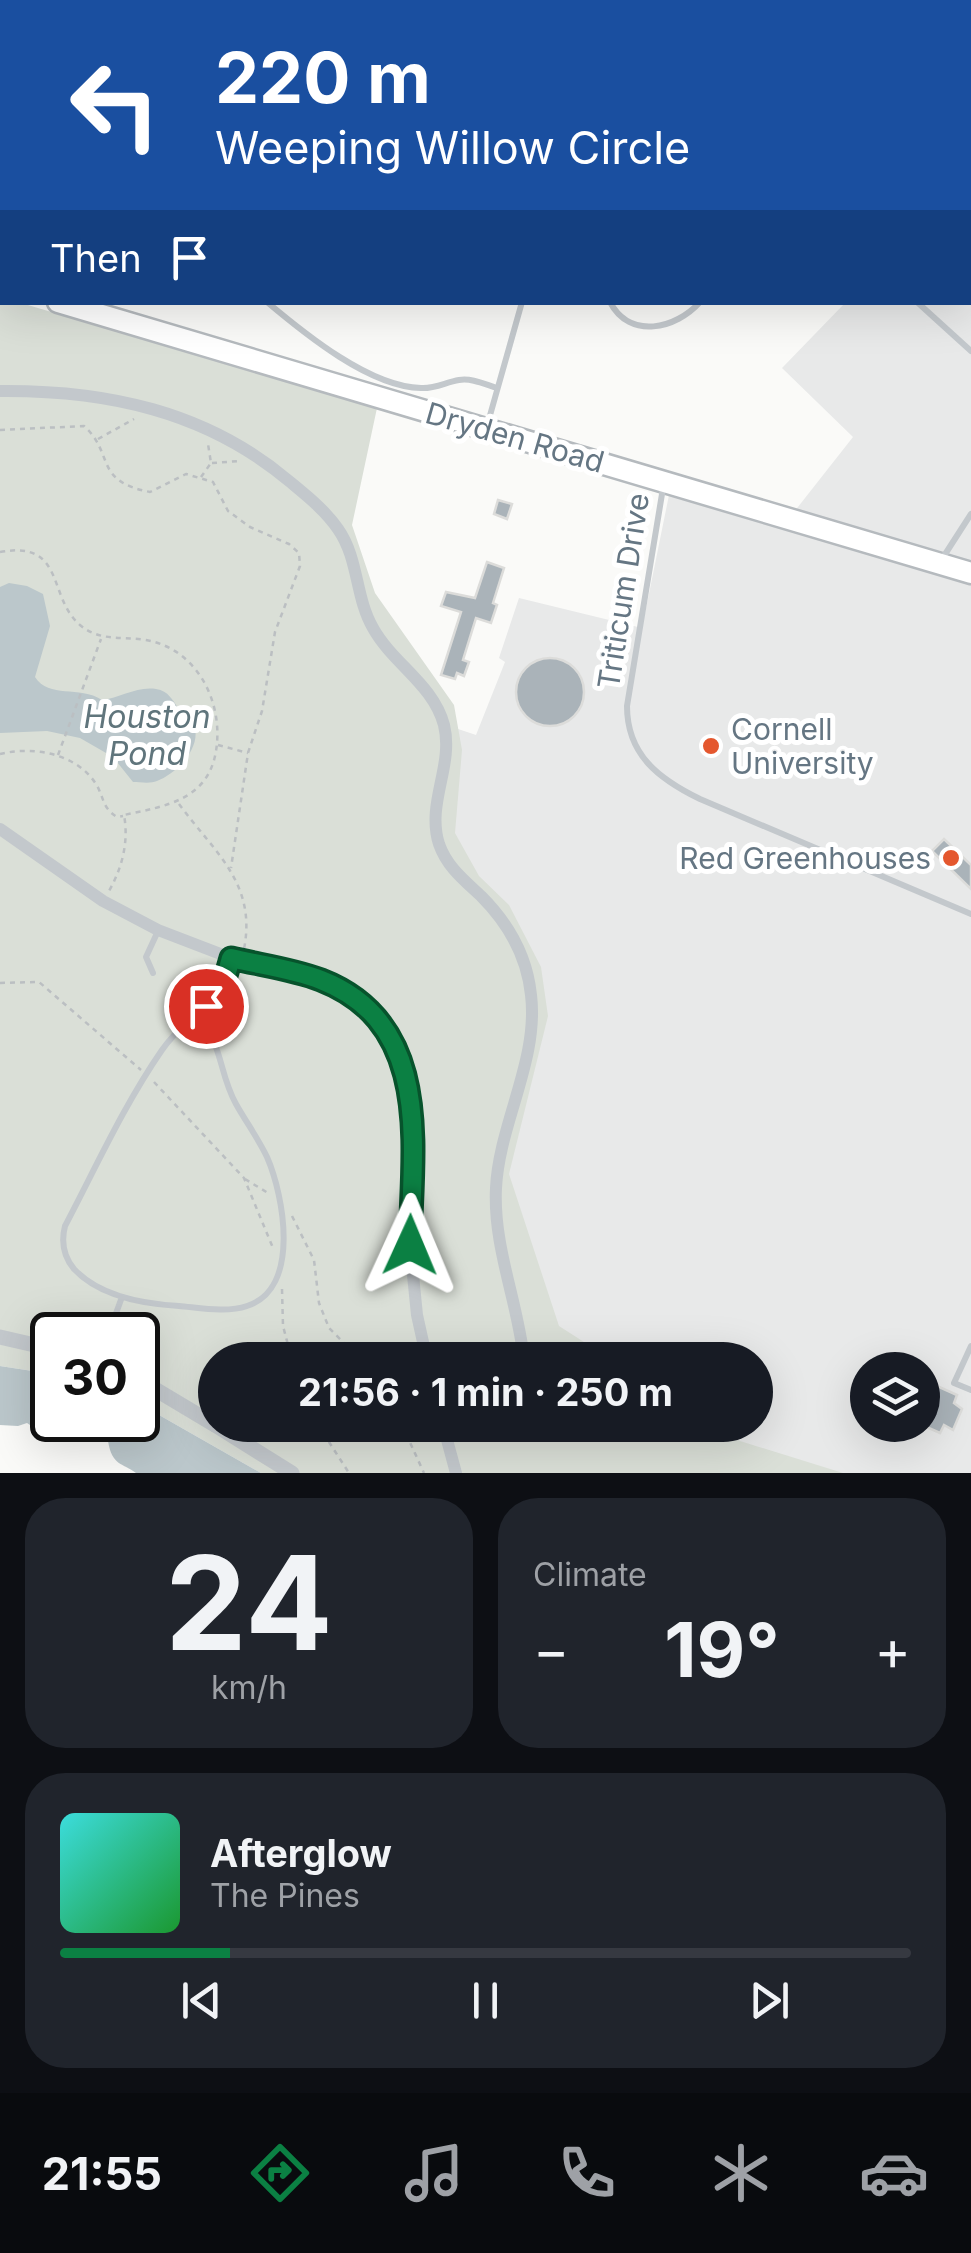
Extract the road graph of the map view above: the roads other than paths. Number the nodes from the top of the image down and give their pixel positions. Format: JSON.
{"nodes":[{"id":1,"x":68,"y":305,"type":"edge"},
{"id":2,"x":271,"y":305,"type":"edge"},
{"id":3,"x":521,"y":305,"type":"edge"},
{"id":4,"x":612,"y":305,"type":"edge"},
{"id":5,"x":697,"y":305,"type":"edge"},
{"id":6,"x":920,"y":305,"type":"edge"},
{"id":7,"x":971,"y":350,"type":"edge"},
{"id":8,"x":497,"y":388,"type":"junction"},
{"id":9,"x":0,"y":391,"type":"edge"},
{"id":10,"x":486,"y":429,"type":"junction"},
{"id":11,"x":664,"y":482,"type":"junction"},
{"id":12,"x":971,"y":514,"type":"edge"},
{"id":13,"x":939,"y":564,"type":"junction"},
{"id":14,"x":971,"y":573,"type":"edge"},
{"id":15,"x":0,"y":829,"type":"edge"},
{"id":16,"x":971,"y":914,"type":"edge"},
{"id":17,"x":158,"y":930,"type":"junction"},
{"id":18,"x":236,"y":960,"type":"junction"},
{"id":19,"x":152,"y":973,"type":"dead end"},
{"id":20,"x":196,"y":1016,"type":"junction"},
{"id":21,"x":122,"y":1297,"type":"junction"},
{"id":22,"x":116,"y":1312,"type":"edge"},
{"id":23,"x":0,"y":1337,"type":"edge"},
{"id":24,"x":423,"y":1342,"type":"edge"},
{"id":25,"x":520,"y":1342,"type":"edge"},
{"id":26,"x":30,"y":1344,"type":"edge"},
{"id":27,"x":971,"y":1346,"type":"edge"},
{"id":28,"x":971,"y":1390,"type":"edge"},
{"id":29,"x":160,"y":1392,"type":"edge"},
{"id":30,"x":198,"y":1415,"type":"edge"},
{"id":31,"x":242,"y":1442,"type":"edge"},
{"id":32,"x":448,"y":1442,"type":"edge"},
{"id":33,"x":292,"y":1473,"type":"edge"},
{"id":34,"x":456,"y":1473,"type":"edge"}],
"edges":[{"from":1,"to":10,"type":"main road","name":"Dryden Road"},
{"from":2,"to":8,"type":"lane"},
{"from":3,"to":8,"type":"lane"},
{"from":4,"to":5,"type":"lane"},
{"from":6,"to":7,"type":"lane"},
{"from":8,"to":10,"type":"lane"},
{"from":9,"to":25,"type":"street"},
{"from":10,"to":11,"type":"main road","name":"Dryden Road"},
{"from":11,"to":13,"type":"main road","name":"Dryden Road"},
{"from":11,"to":16,"type":"lane","name":"Triticum Drive"},
{"from":12,"to":13,"type":"lane"},
{"from":13,"to":14,"type":"main road","name":"Dryden Road"},
{"from":15,"to":17,"type":"street"},
{"from":17,"to":18,"type":"street"},
{"from":17,"to":19,"type":"lane"},
{"from":18,"to":20,"type":"lane"},
{"from":18,"to":24,"type":"street"},
{"from":20,"to":21,"type":"lane"},
{"from":20,"to":21,"type":"lane"},
{"from":21,"to":22,"type":"lane"},
{"from":23,"to":26,"type":"street"},
{"from":27,"to":28,"type":"lane"},
{"from":29,"to":30,"type":"street"},
{"from":31,"to":33,"type":"street"},
{"from":32,"to":34,"type":"street"}]}
